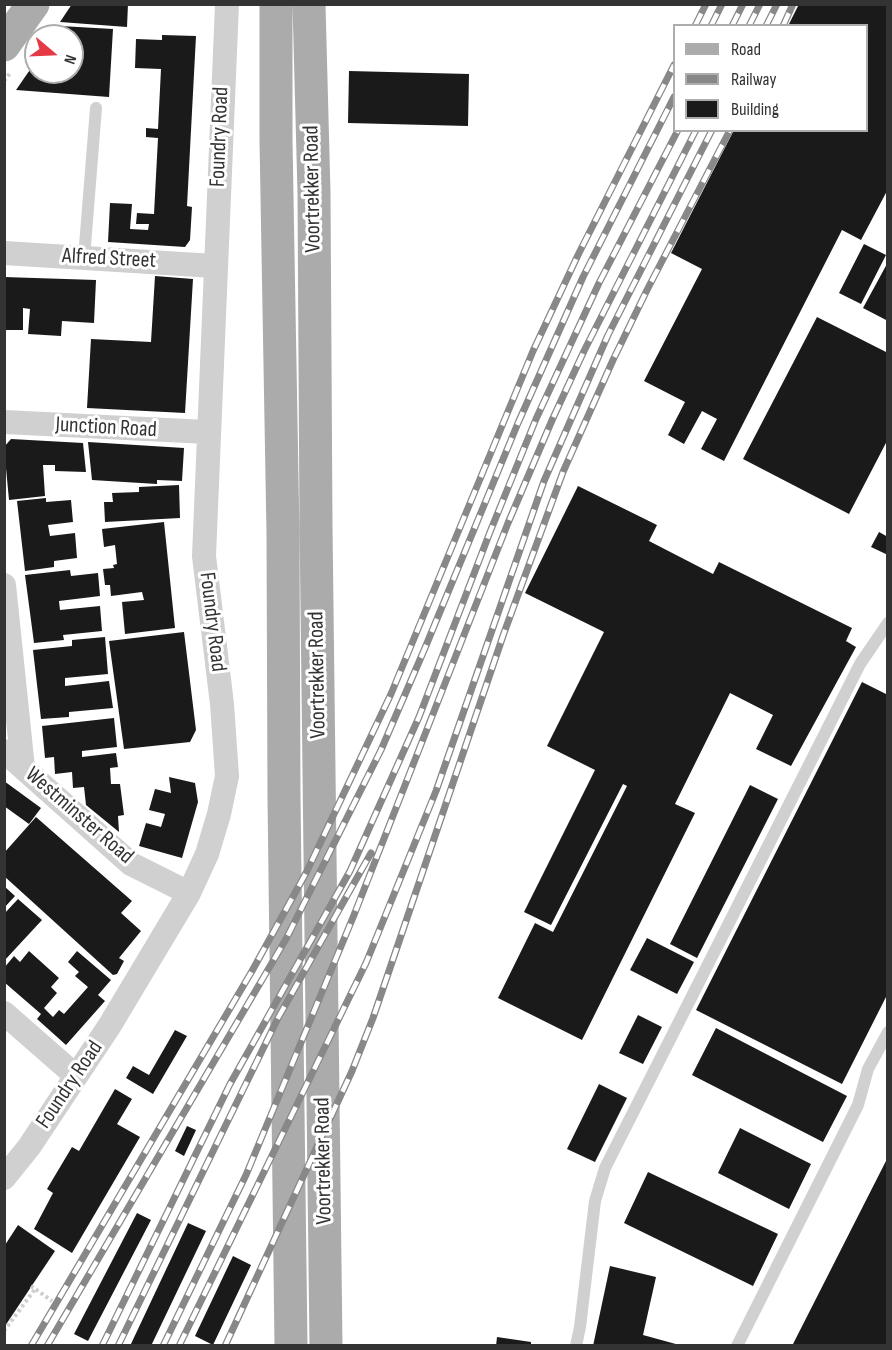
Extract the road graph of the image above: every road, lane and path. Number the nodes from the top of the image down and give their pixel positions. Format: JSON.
{"nodes":[{"id":1,"x":33,"y":4,"type":"edge"},
{"id":2,"x":226,"y":4,"type":"edge"},
{"id":3,"x":276,"y":4,"type":"edge"},
{"id":4,"x":309,"y":4,"type":"edge"},
{"id":5,"x":4,"y":45,"type":"edge"},
{"id":6,"x":96,"y":108,"type":"dead end"},
{"id":7,"x":4,"y":253,"type":"edge"},
{"id":8,"x":84,"y":258,"type":"junction"},
{"id":9,"x":214,"y":266,"type":"junction"},
{"id":10,"x":4,"y":422,"type":"edge"},
{"id":11,"x":207,"y":432,"type":"junction"},
{"id":12,"x":4,"y":585,"type":"edge"},
{"id":13,"x":888,"y":623,"type":"edge"},
{"id":14,"x":4,"y":751,"type":"edge"},
{"id":15,"x":23,"y":768,"type":"junction"},
{"id":16,"x":189,"y":893,"type":"junction"},
{"id":17,"x":4,"y":1013,"type":"edge"},
{"id":18,"x":888,"y":1032,"type":"edge"},
{"id":19,"x":76,"y":1076,"type":"junction"},
{"id":20,"x":4,"y":1178,"type":"edge"},
{"id":21,"x":52,"y":1301,"type":"dead end"},
{"id":22,"x":4,"y":1331,"type":"edge"},
{"id":23,"x":291,"y":1346,"type":"edge"},
{"id":24,"x":326,"y":1346,"type":"edge"},
{"id":25,"x":576,"y":1346,"type":"edge"},
{"id":26,"x":736,"y":1346,"type":"edge"}],
"edges":[{"from":1,"to":5,"type":"main road"},
{"from":2,"to":9,"type":"street","name":"Foundry Road"},
{"from":3,"to":23,"type":"main road","name":"Voortrekker Road"},
{"from":4,"to":24,"type":"main road","name":"Voortrekker Road"},
{"from":6,"to":8,"type":"lane"},
{"from":7,"to":8,"type":"street","name":"Alfred Street"},
{"from":8,"to":9,"type":"street","name":"Alfred Street"},
{"from":9,"to":11,"type":"street","name":"Foundry Road"},
{"from":10,"to":11,"type":"street","name":"Junction Road"},
{"from":11,"to":16,"type":"street","name":"Foundry Road"},
{"from":12,"to":15,"type":"street"},
{"from":13,"to":25,"type":"lane"},
{"from":14,"to":15,"type":"street","name":"Westminster Road"},
{"from":15,"to":16,"type":"street","name":"Westminster Road"},
{"from":16,"to":19,"type":"street","name":"Foundry Road"},
{"from":17,"to":19,"type":"street"},
{"from":18,"to":26,"type":"lane"},
{"from":19,"to":20,"type":"street","name":"Foundry Road"},
{"from":21,"to":22,"type":"path"}]}
